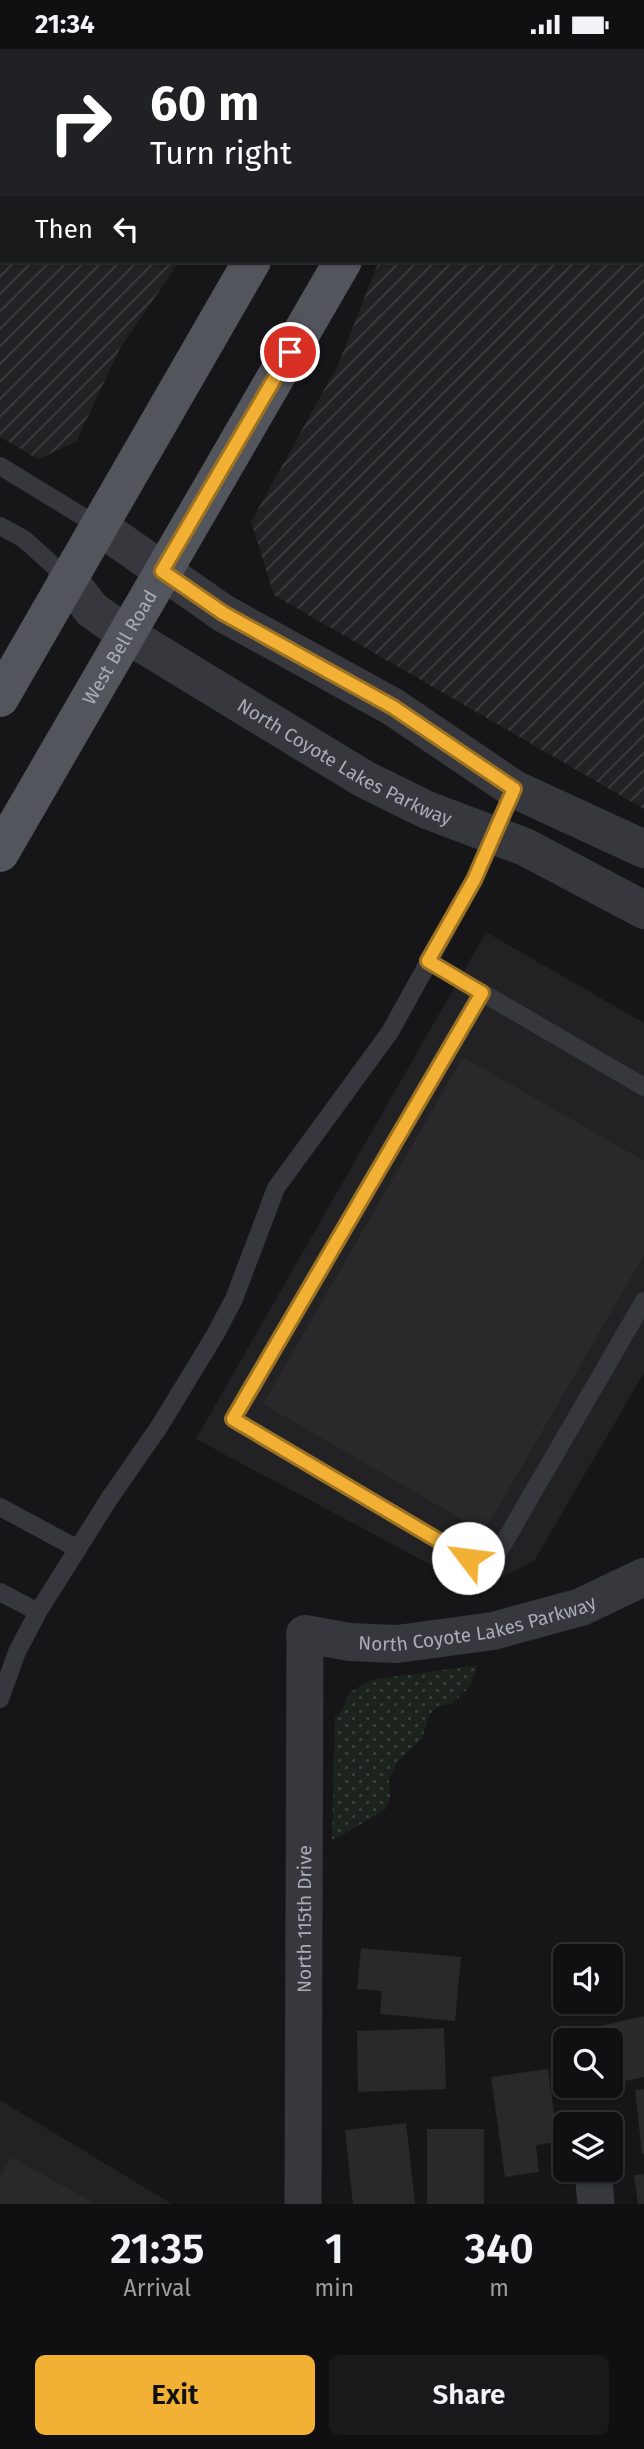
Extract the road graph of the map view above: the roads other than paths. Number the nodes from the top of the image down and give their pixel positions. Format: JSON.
{"nodes":[{"id":1,"x":251,"y":263,"type":"edge"},
{"id":2,"x":342,"y":263,"type":"edge"},
{"id":3,"x":0,"y":466,"type":"edge"},
{"id":4,"x":0,"y":526,"type":"edge"},
{"id":5,"x":100,"y":527,"type":"junction"},
{"id":6,"x":162,"y":571,"type":"junction"},
{"id":7,"x":67,"y":578,"type":"junction"},
{"id":8,"x":126,"y":634,"type":"junction"},
{"id":9,"x":0,"y":698,"type":"edge"},
{"id":10,"x":514,"y":789,"type":"junction"},
{"id":11,"x":495,"y":834,"type":"junction"},
{"id":12,"x":644,"y":849,"type":"edge"},
{"id":13,"x":0,"y":853,"type":"edge"},
{"id":14,"x":644,"y":910,"type":"edge"},
{"id":15,"x":428,"y":961,"type":"junction"},
{"id":16,"x":482,"y":993,"type":"junction"},
{"id":17,"x":644,"y":1087,"type":"edge"},
{"id":18,"x":644,"y":1301,"type":"edge"},
{"id":19,"x":0,"y":1507,"type":"edge"},
{"id":20,"x":78,"y":1549,"type":"junction"},
{"id":21,"x":644,"y":1577,"type":"edge"},
{"id":22,"x":0,"y":1592,"type":"edge"},
{"id":23,"x":37,"y":1612,"type":"junction"},
{"id":24,"x":305,"y":1634,"type":"joint"},
{"id":25,"x":0,"y":1699,"type":"edge"},
{"id":26,"x":594,"y":2182,"type":"edge"},
{"id":27,"x":303,"y":2204,"type":"edge"},
{"id":28,"x":596,"y":2204,"type":"edge"}],
"edges":[{"from":1,"to":5,"type":"main road"},
{"from":2,"to":6,"type":"main road","name":"West Bell Road"},
{"from":3,"to":5,"type":"lane"},
{"from":4,"to":7,"type":"lane"},
{"from":5,"to":6,"type":"street"},
{"from":5,"to":7,"type":"main road"},
{"from":6,"to":8,"type":"main road","name":"West Bell Road"},
{"from":6,"to":10,"type":"street"},
{"from":7,"to":8,"type":"street","name":"North Coyote Lakes Parkway"},
{"from":7,"to":9,"type":"main road"},
{"from":8,"to":11,"type":"street","name":"North Coyote Lakes Parkway"},
{"from":8,"to":13,"type":"main road","name":"West Bell Road"},
{"from":10,"to":11,"type":"lane"},
{"from":10,"to":12,"type":"street"},
{"from":11,"to":14,"type":"street","name":"North Coyote Lakes Parkway"},
{"from":11,"to":15,"type":"lane"},
{"from":15,"to":16,"type":"lane"},
{"from":15,"to":20,"type":"lane"},
{"from":16,"to":17,"type":"lane"},
{"from":16,"to":18,"type":"lane"},
{"from":19,"to":20,"type":"lane"},
{"from":20,"to":23,"type":"lane"},
{"from":21,"to":24,"type":"street","name":"North Coyote Lakes Parkway"},
{"from":22,"to":23,"type":"lane"},
{"from":23,"to":25,"type":"lane"},
{"from":24,"to":27,"type":"street","name":"North 115th Drive"},
{"from":26,"to":28,"type":"street"}]}
